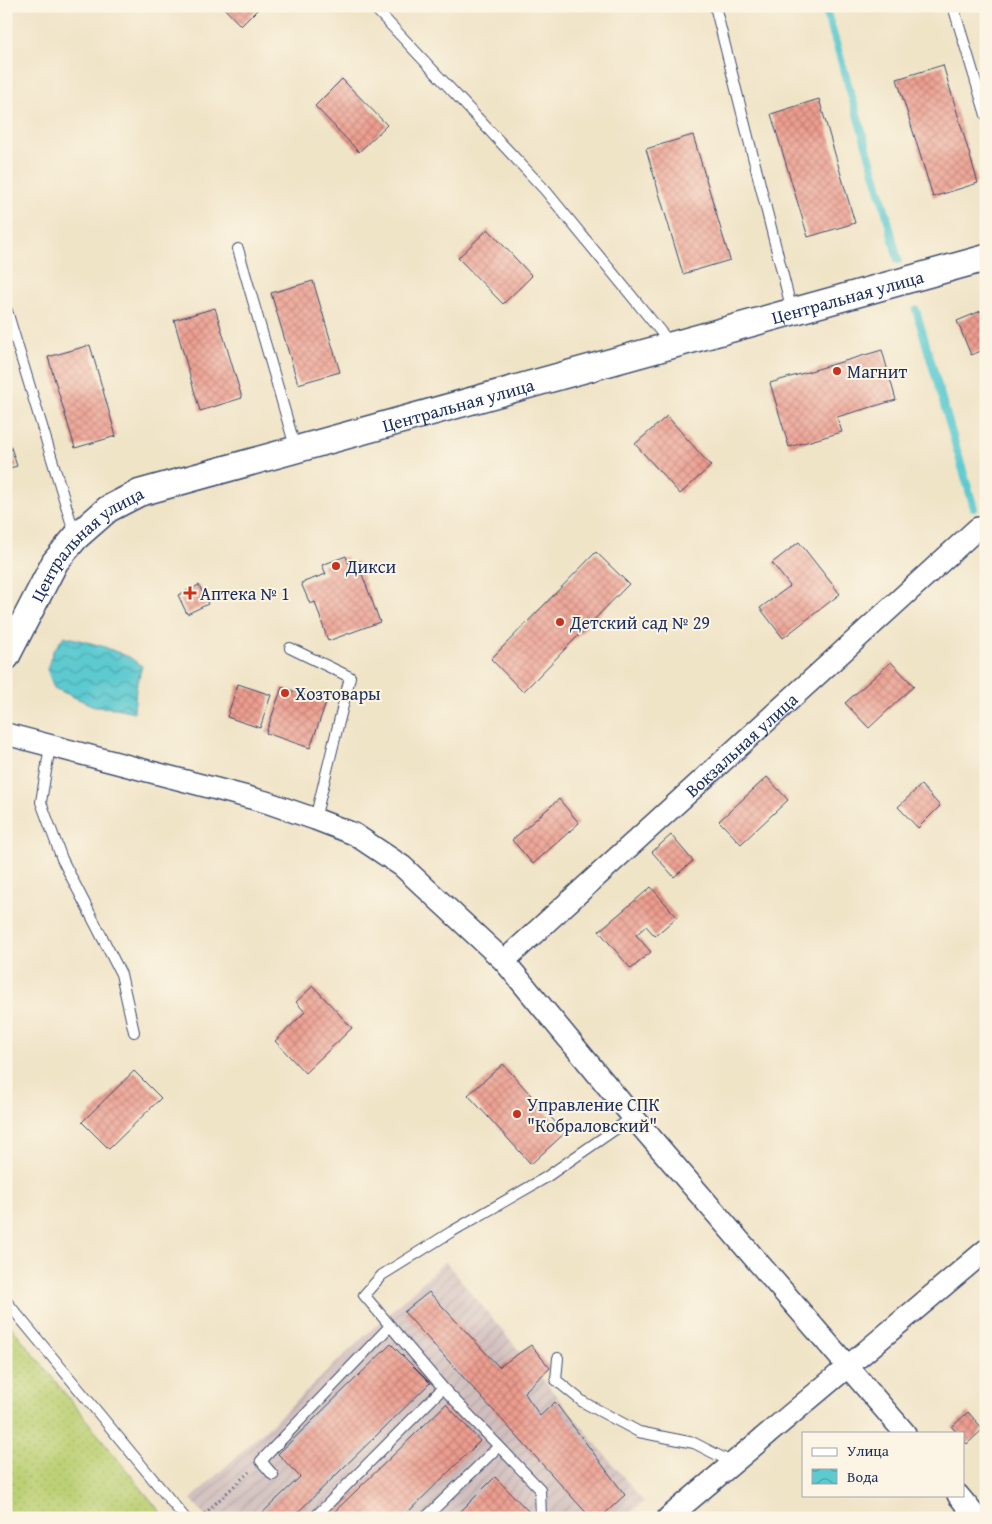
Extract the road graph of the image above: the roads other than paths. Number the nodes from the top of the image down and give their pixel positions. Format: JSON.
{"nodes":[{"id":1,"x":373,"y":6,"type":"edge"},
{"id":2,"x":715,"y":6,"type":"edge"},
{"id":3,"x":953,"y":6,"type":"edge"},
{"id":4,"x":986,"y":115,"type":"edge"},
{"id":5,"x":238,"y":249,"type":"dead end"},
{"id":6,"x":985,"y":260,"type":"edge"},
{"id":7,"x":7,"y":311,"type":"edge"},
{"id":8,"x":793,"y":312,"type":"junction"},
{"id":9,"x":672,"y":346,"type":"junction"},
{"id":10,"x":296,"y":450,"type":"junction"},
{"id":11,"x":978,"y":528,"type":"dead end"},
{"id":12,"x":76,"y":537,"type":"junction"},
{"id":13,"x":290,"y":648,"type":"dead end"},
{"id":14,"x":6,"y":657,"type":"edge"},
{"id":15,"x":6,"y":734,"type":"edge"},
{"id":16,"x":50,"y":746,"type":"junction"},
{"id":17,"x":315,"y":819,"type":"junction"},
{"id":18,"x":504,"y":961,"type":"junction"},
{"id":19,"x":134,"y":1032,"type":"dead end"},
{"id":20,"x":633,"y":1117,"type":"junction"},
{"id":21,"x":986,"y":1250,"type":"edge"},
{"id":22,"x":6,"y":1301,"type":"edge"},
{"id":23,"x":390,"y":1326,"type":"junction"},
{"id":24,"x":558,"y":1358,"type":"dead end"},
{"id":25,"x":848,"y":1366,"type":"junction"},
{"id":26,"x":443,"y":1388,"type":"junction"},
{"id":27,"x":904,"y":1432,"type":"edge"},
{"id":28,"x":499,"y":1446,"type":"junction"},
{"id":29,"x":733,"y":1463,"type":"junction"},
{"id":30,"x":273,"y":1475,"type":"dead end"},
{"id":31,"x":959,"y":1496,"type":"edge"},
{"id":32,"x":185,"y":1518,"type":"edge"},
{"id":33,"x":314,"y":1518,"type":"edge"},
{"id":34,"x":425,"y":1518,"type":"edge"},
{"id":35,"x":541,"y":1518,"type":"edge"},
{"id":36,"x":668,"y":1518,"type":"edge"},
{"id":37,"x":977,"y":1518,"type":"edge"}],
"edges":[{"from":1,"to":9,"type":"lane"},
{"from":2,"to":8,"type":"lane"},
{"from":3,"to":4,"type":"lane"},
{"from":5,"to":10,"type":"lane"},
{"from":6,"to":8,"type":"street","name":"Центральная улица"},
{"from":7,"to":12,"type":"lane"},
{"from":8,"to":9,"type":"street","name":"Центральная улица"},
{"from":9,"to":10,"type":"street","name":"Центральная улица"},
{"from":10,"to":12,"type":"street","name":"Центральная улица"},
{"from":11,"to":18,"type":"street","name":"Вокзальная улица"},
{"from":12,"to":14,"type":"street","name":"Центральная улица"},
{"from":13,"to":17,"type":"lane"},
{"from":15,"to":16,"type":"street"},
{"from":16,"to":17,"type":"street"},
{"from":16,"to":19,"type":"lane"},
{"from":17,"to":18,"type":"street"},
{"from":18,"to":20,"type":"street"},
{"from":20,"to":23,"type":"lane"},
{"from":20,"to":25,"type":"street"},
{"from":21,"to":25,"type":"street"},
{"from":22,"to":32,"type":"lane"},
{"from":23,"to":26,"type":"lane"},
{"from":23,"to":30,"type":"lane"},
{"from":24,"to":29,"type":"lane"},
{"from":25,"to":27,"type":"street"},
{"from":25,"to":29,"type":"street"},
{"from":26,"to":28,"type":"lane"},
{"from":26,"to":33,"type":"lane"},
{"from":28,"to":34,"type":"lane"},
{"from":28,"to":35,"type":"lane"},
{"from":29,"to":36,"type":"street"},
{"from":31,"to":37,"type":"street"}]}
